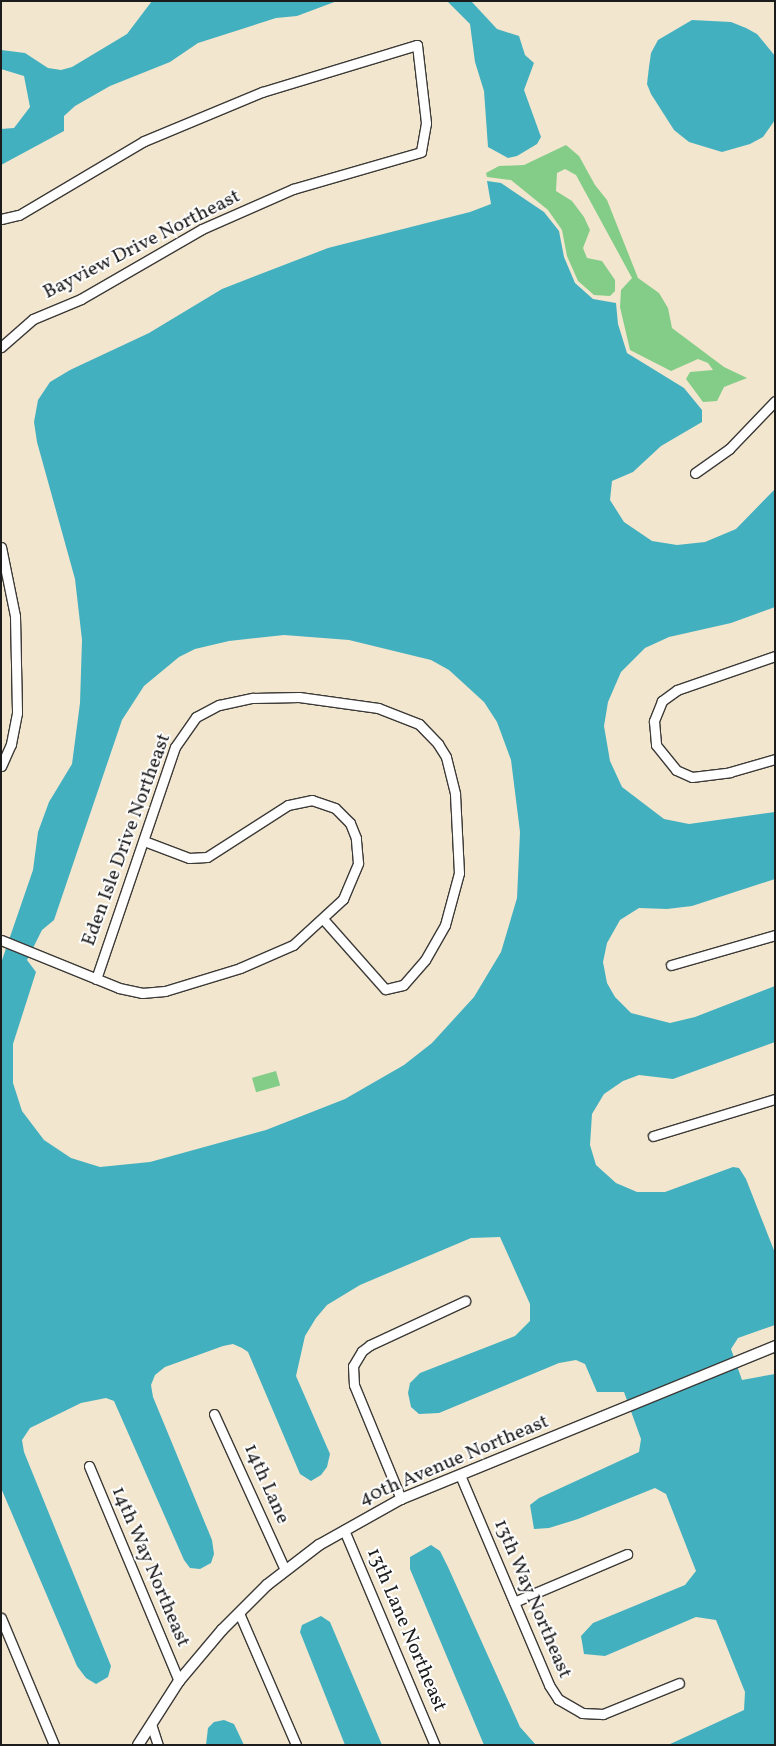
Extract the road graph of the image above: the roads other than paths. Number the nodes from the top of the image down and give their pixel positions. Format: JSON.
{"nodes":[{"id":1,"x":1,"y":219,"type":"edge"},
{"id":2,"x":1,"y":347,"type":"edge"},
{"id":3,"x":775,"y":401,"type":"edge"},
{"id":4,"x":695,"y":473,"type":"dead end"},
{"id":5,"x":1,"y":547,"type":"edge"},
{"id":6,"x":775,"y":656,"type":"edge"},
{"id":7,"x":775,"y":759,"type":"edge"},
{"id":8,"x":1,"y":766,"type":"edge"},
{"id":9,"x":144,"y":842,"type":"junction"},
{"id":10,"x":324,"y":920,"type":"junction"},
{"id":11,"x":775,"y":934,"type":"edge"},
{"id":12,"x":4,"y":941,"type":"edge"},
{"id":13,"x":671,"y":965,"type":"dead end"},
{"id":14,"x":96,"y":979,"type":"junction"},
{"id":15,"x":775,"y":1099,"type":"edge"},
{"id":16,"x":653,"y":1136,"type":"dead end"},
{"id":17,"x":465,"y":1301,"type":"dead end"},
{"id":18,"x":775,"y":1346,"type":"edge"},
{"id":19,"x":214,"y":1414,"type":"dead end"},
{"id":20,"x":89,"y":1466,"type":"dead end"},
{"id":21,"x":460,"y":1474,"type":"junction"},
{"id":22,"x":401,"y":1499,"type":"junction"},
{"id":23,"x":344,"y":1530,"type":"junction"},
{"id":24,"x":627,"y":1554,"type":"dead end"},
{"id":25,"x":285,"y":1570,"type":"junction"},
{"id":26,"x":514,"y":1602,"type":"junction"},
{"id":27,"x":238,"y":1613,"type":"junction"},
{"id":28,"x":1,"y":1618,"type":"edge"},
{"id":29,"x":180,"y":1681,"type":"junction"},
{"id":30,"x":679,"y":1683,"type":"dead end"},
{"id":31,"x":151,"y":1724,"type":"junction"},
{"id":32,"x":54,"y":1745,"type":"edge"},
{"id":33,"x":138,"y":1745,"type":"edge"},
{"id":34,"x":158,"y":1745,"type":"edge"},
{"id":35,"x":296,"y":1745,"type":"edge"},
{"id":36,"x":435,"y":1745,"type":"edge"}],
"edges":[{"from":1,"to":2,"type":"street","name":"Bayview Drive Northeast"},
{"from":3,"to":4,"type":"street"},
{"from":5,"to":8,"type":"street"},
{"from":6,"to":7,"type":"street"},
{"from":9,"to":10,"type":"street"},
{"from":9,"to":10,"type":"street","name":"Eden Isle Drive Northeast"},
{"from":9,"to":14,"type":"street","name":"Eden Isle Drive Northeast"},
{"from":10,"to":14,"type":"street"},
{"from":11,"to":13,"type":"street"},
{"from":12,"to":14,"type":"street"},
{"from":15,"to":16,"type":"street"},
{"from":17,"to":22,"type":"street"},
{"from":18,"to":21,"type":"street","name":"40th Avenue Northeast"},
{"from":19,"to":25,"type":"street","name":"14th Lane"},
{"from":20,"to":29,"type":"street","name":"14th Way Northeast"},
{"from":21,"to":22,"type":"street","name":"40th Avenue Northeast"},
{"from":21,"to":26,"type":"street","name":"13th Way Northeast"},
{"from":22,"to":23,"type":"street","name":"40th Avenue Northeast"},
{"from":23,"to":25,"type":"street","name":"40th Avenue Northeast"},
{"from":23,"to":36,"type":"street","name":"13th Lane Northeast"},
{"from":24,"to":26,"type":"street"},
{"from":25,"to":27,"type":"street","name":"40th Avenue Northeast"},
{"from":26,"to":30,"type":"street","name":"13th Way Northeast"},
{"from":27,"to":29,"type":"street","name":"40th Avenue Northeast"},
{"from":27,"to":35,"type":"street"},
{"from":28,"to":32,"type":"street"},
{"from":29,"to":31,"type":"street","name":"40th Avenue Northeast"},
{"from":31,"to":33,"type":"street","name":"40th Avenue Northeast"},
{"from":31,"to":34,"type":"street"}]}
